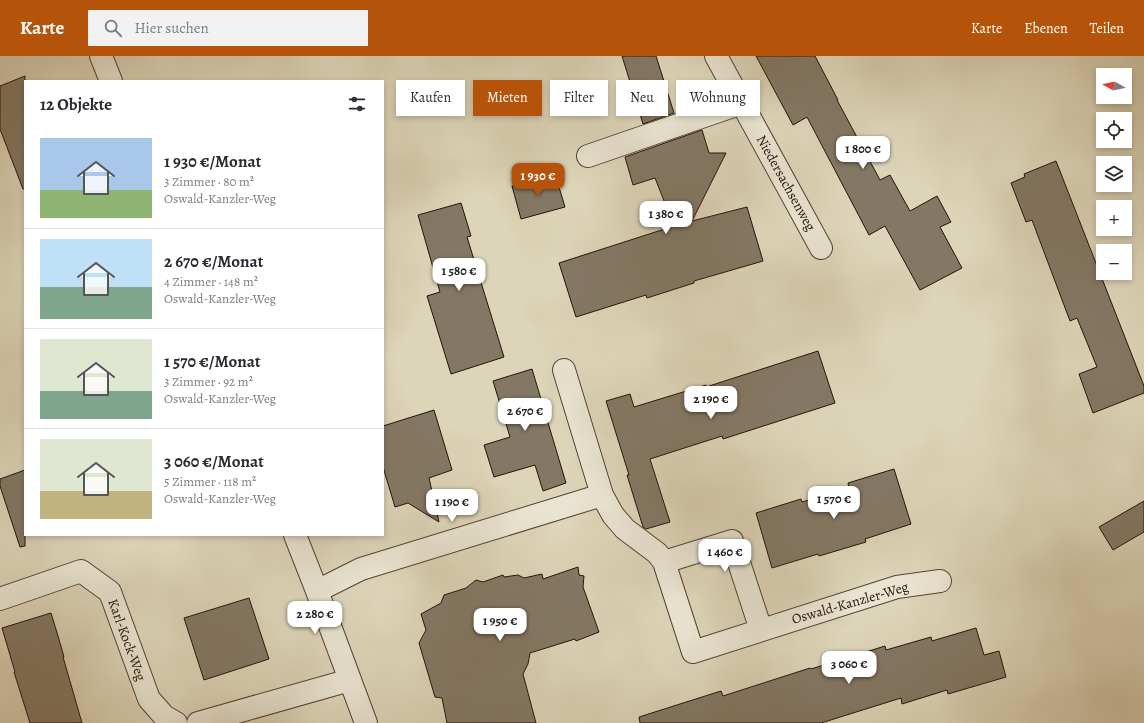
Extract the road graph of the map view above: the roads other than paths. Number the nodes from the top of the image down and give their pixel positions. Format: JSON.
{"nodes":[{"id":1,"x":101,"y":56,"type":"edge"},
{"id":2,"x":716,"y":56,"type":"edge"},
{"id":3,"x":111,"y":80,"type":"edge"},
{"id":4,"x":729,"y":80,"type":"edge"},
{"id":5,"x":704,"y":116,"type":"edge"},
{"id":6,"x":749,"y":116,"type":"edge"},
{"id":7,"x":588,"y":156,"type":"dead end"},
{"id":8,"x":821,"y":248,"type":"dead end"},
{"id":9,"x":564,"y":370,"type":"dead end"},
{"id":10,"x":602,"y":494,"type":"junction"},
{"id":11,"x":295,"y":536,"type":"edge"},
{"id":12,"x":664,"y":562,"type":"junction"},
{"id":13,"x":940,"y":581,"type":"dead end"},
{"id":14,"x":317,"y":591,"type":"junction"},
{"id":15,"x":0,"y":599,"type":"edge"},
{"id":16,"x":761,"y":630,"type":"junction"},
{"id":17,"x":350,"y":680,"type":"junction"},
{"id":18,"x":176,"y":723,"type":"edge"},
{"id":19,"x":198,"y":723,"type":"edge"},
{"id":20,"x":366,"y":723,"type":"edge"}],
"edges":[{"from":1,"to":3,"type":"street"},
{"from":2,"to":4,"type":"street","name":"Niedersachsenweg"},
{"from":5,"to":7,"type":"street"},
{"from":6,"to":8,"type":"street","name":"Niedersachsenweg"},
{"from":9,"to":10,"type":"street","name":"Oswald-Kanzler-Weg"},
{"from":10,"to":12,"type":"street","name":"Oswald-Kanzler-Weg"},
{"from":10,"to":14,"type":"street"},
{"from":11,"to":14,"type":"street"},
{"from":12,"to":16,"type":"street"},
{"from":12,"to":16,"type":"street","name":"Oswald-Kanzler-Weg"},
{"from":13,"to":16,"type":"street","name":"Oswald-Kanzler-Weg"},
{"from":14,"to":17,"type":"street"},
{"from":15,"to":18,"type":"street","name":"Karl-Kock-Weg"},
{"from":17,"to":19,"type":"street"},
{"from":17,"to":20,"type":"street"}]}
